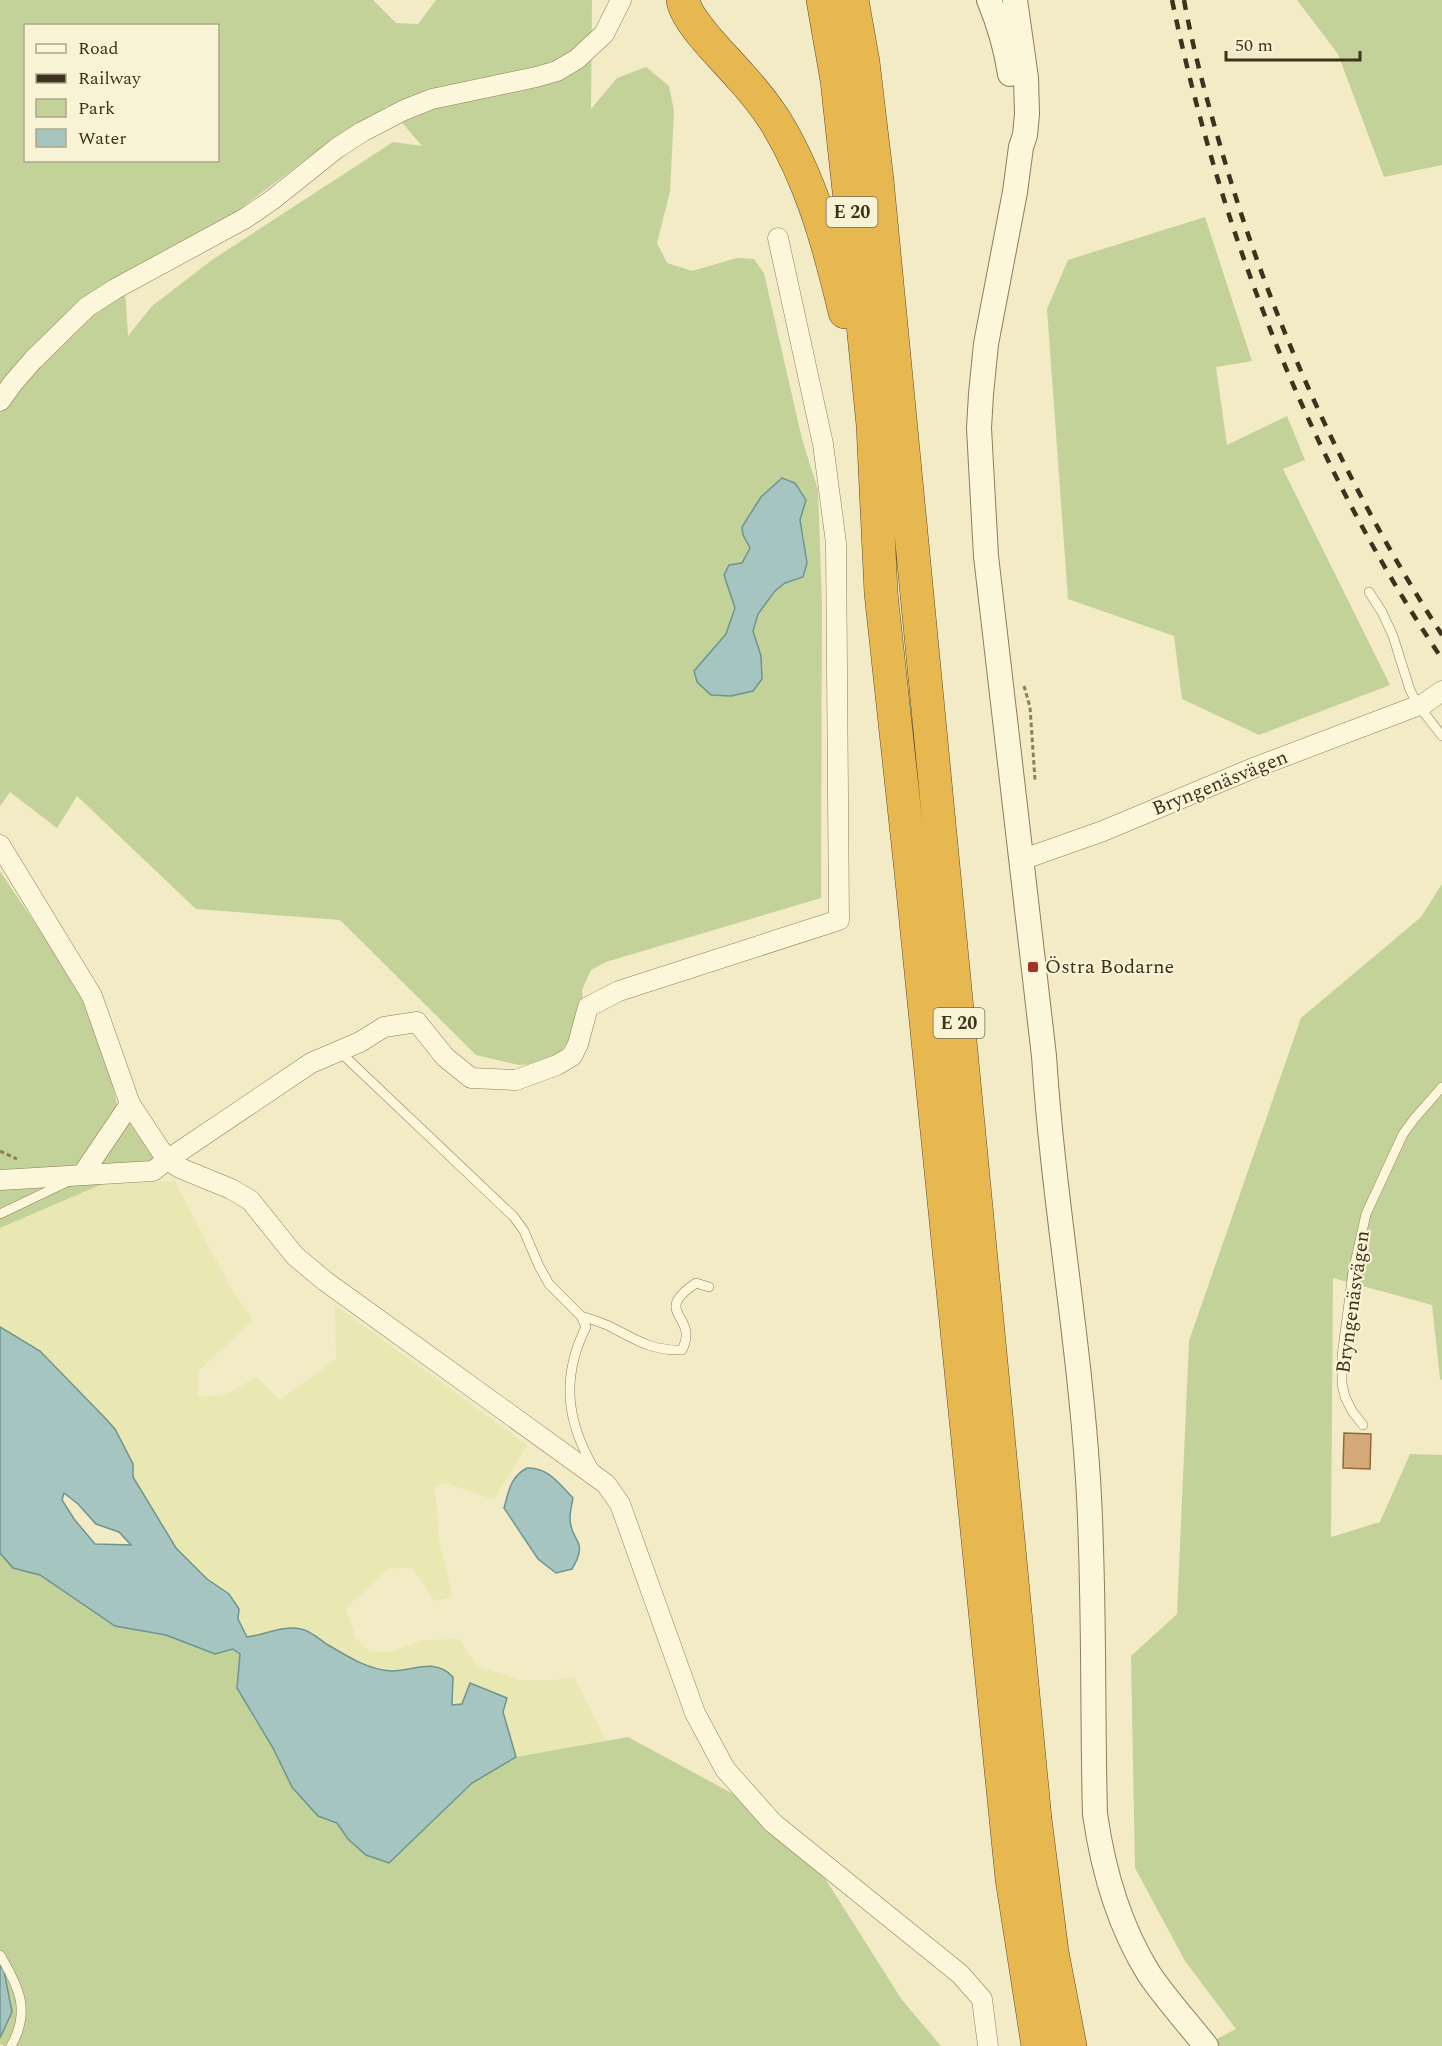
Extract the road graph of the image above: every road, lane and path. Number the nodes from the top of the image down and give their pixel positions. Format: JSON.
{"nodes":[{"id":1,"x":621,"y":0,"type":"edge"},
{"id":2,"x":682,"y":0,"type":"edge"},
{"id":3,"x":823,"y":0,"type":"edge"},
{"id":4,"x":852,"y":0,"type":"edge"},
{"id":5,"x":989,"y":0,"type":"edge"},
{"id":6,"x":1015,"y":0,"type":"edge"},
{"id":7,"x":1021,"y":147,"type":"junction"},
{"id":8,"x":777,"y":238,"type":"dead end"},
{"id":9,"x":0,"y":401,"type":"edge"},
{"id":10,"x":873,"y":425,"type":"junction"},
{"id":11,"x":1369,"y":592,"type":"dead end"},
{"id":12,"x":1442,"y":691,"type":"edge"},
{"id":13,"x":1418,"y":705,"type":"junction"},
{"id":14,"x":1442,"y":736,"type":"edge"},
{"id":15,"x":0,"y":845,"type":"edge"},
{"id":16,"x":1021,"y":860,"type":"junction"},
{"id":17,"x":339,"y":1051,"type":"junction"},
{"id":18,"x":1442,"y":1087,"type":"edge"},
{"id":19,"x":130,"y":1104,"type":"junction"},
{"id":20,"x":167,"y":1160,"type":"junction"},
{"id":21,"x":82,"y":1175,"type":"junction"},
{"id":22,"x":0,"y":1180,"type":"edge"},
{"id":23,"x":0,"y":1214,"type":"edge"},
{"id":24,"x":709,"y":1287,"type":"dead end"},
{"id":25,"x":582,"y":1316,"type":"junction"},
{"id":26,"x":1363,"y":1425,"type":"dead end"},
{"id":27,"x":601,"y":1480,"type":"junction"},
{"id":28,"x":0,"y":1955,"type":"edge"},
{"id":29,"x":11,"y":2046,"type":"edge"},
{"id":30,"x":988,"y":2046,"type":"edge"},
{"id":31,"x":1038,"y":2046,"type":"edge"},
{"id":32,"x":1070,"y":2046,"type":"edge"},
{"id":33,"x":1206,"y":2046,"type":"edge"}],
"edges":[{"from":1,"to":9,"type":"street"},
{"from":2,"to":10,"type":"highway"},
{"from":3,"to":10,"type":"highway","number":"E 20"},
{"from":4,"to":32,"type":"highway","number":"E 20"},
{"from":5,"to":7,"type":"street"},
{"from":6,"to":7,"type":"street"},
{"from":7,"to":16,"type":"street"},
{"from":8,"to":17,"type":"street"},
{"from":10,"to":31,"type":"highway","number":"E 20"},
{"from":11,"to":13,"type":"lane"},
{"from":12,"to":13,"type":"street","name":"Bryngenäsvägen"},
{"from":13,"to":14,"type":"lane"},
{"from":13,"to":16,"type":"street","name":"Bryngenäsvägen"},
{"from":15,"to":19,"type":"street"},
{"from":16,"to":33,"type":"street"},
{"from":17,"to":20,"type":"street"},
{"from":17,"to":25,"type":"lane"},
{"from":18,"to":26,"type":"lane","name":"Bryngenäsvägen"},
{"from":19,"to":20,"type":"street"},
{"from":19,"to":21,"type":"street"},
{"from":20,"to":21,"type":"street"},
{"from":20,"to":27,"type":"street"},
{"from":21,"to":22,"type":"street"},
{"from":21,"to":23,"type":"lane"},
{"from":24,"to":25,"type":"lane"},
{"from":25,"to":27,"type":"lane"},
{"from":27,"to":30,"type":"street"},
{"from":28,"to":29,"type":"lane"}]}
